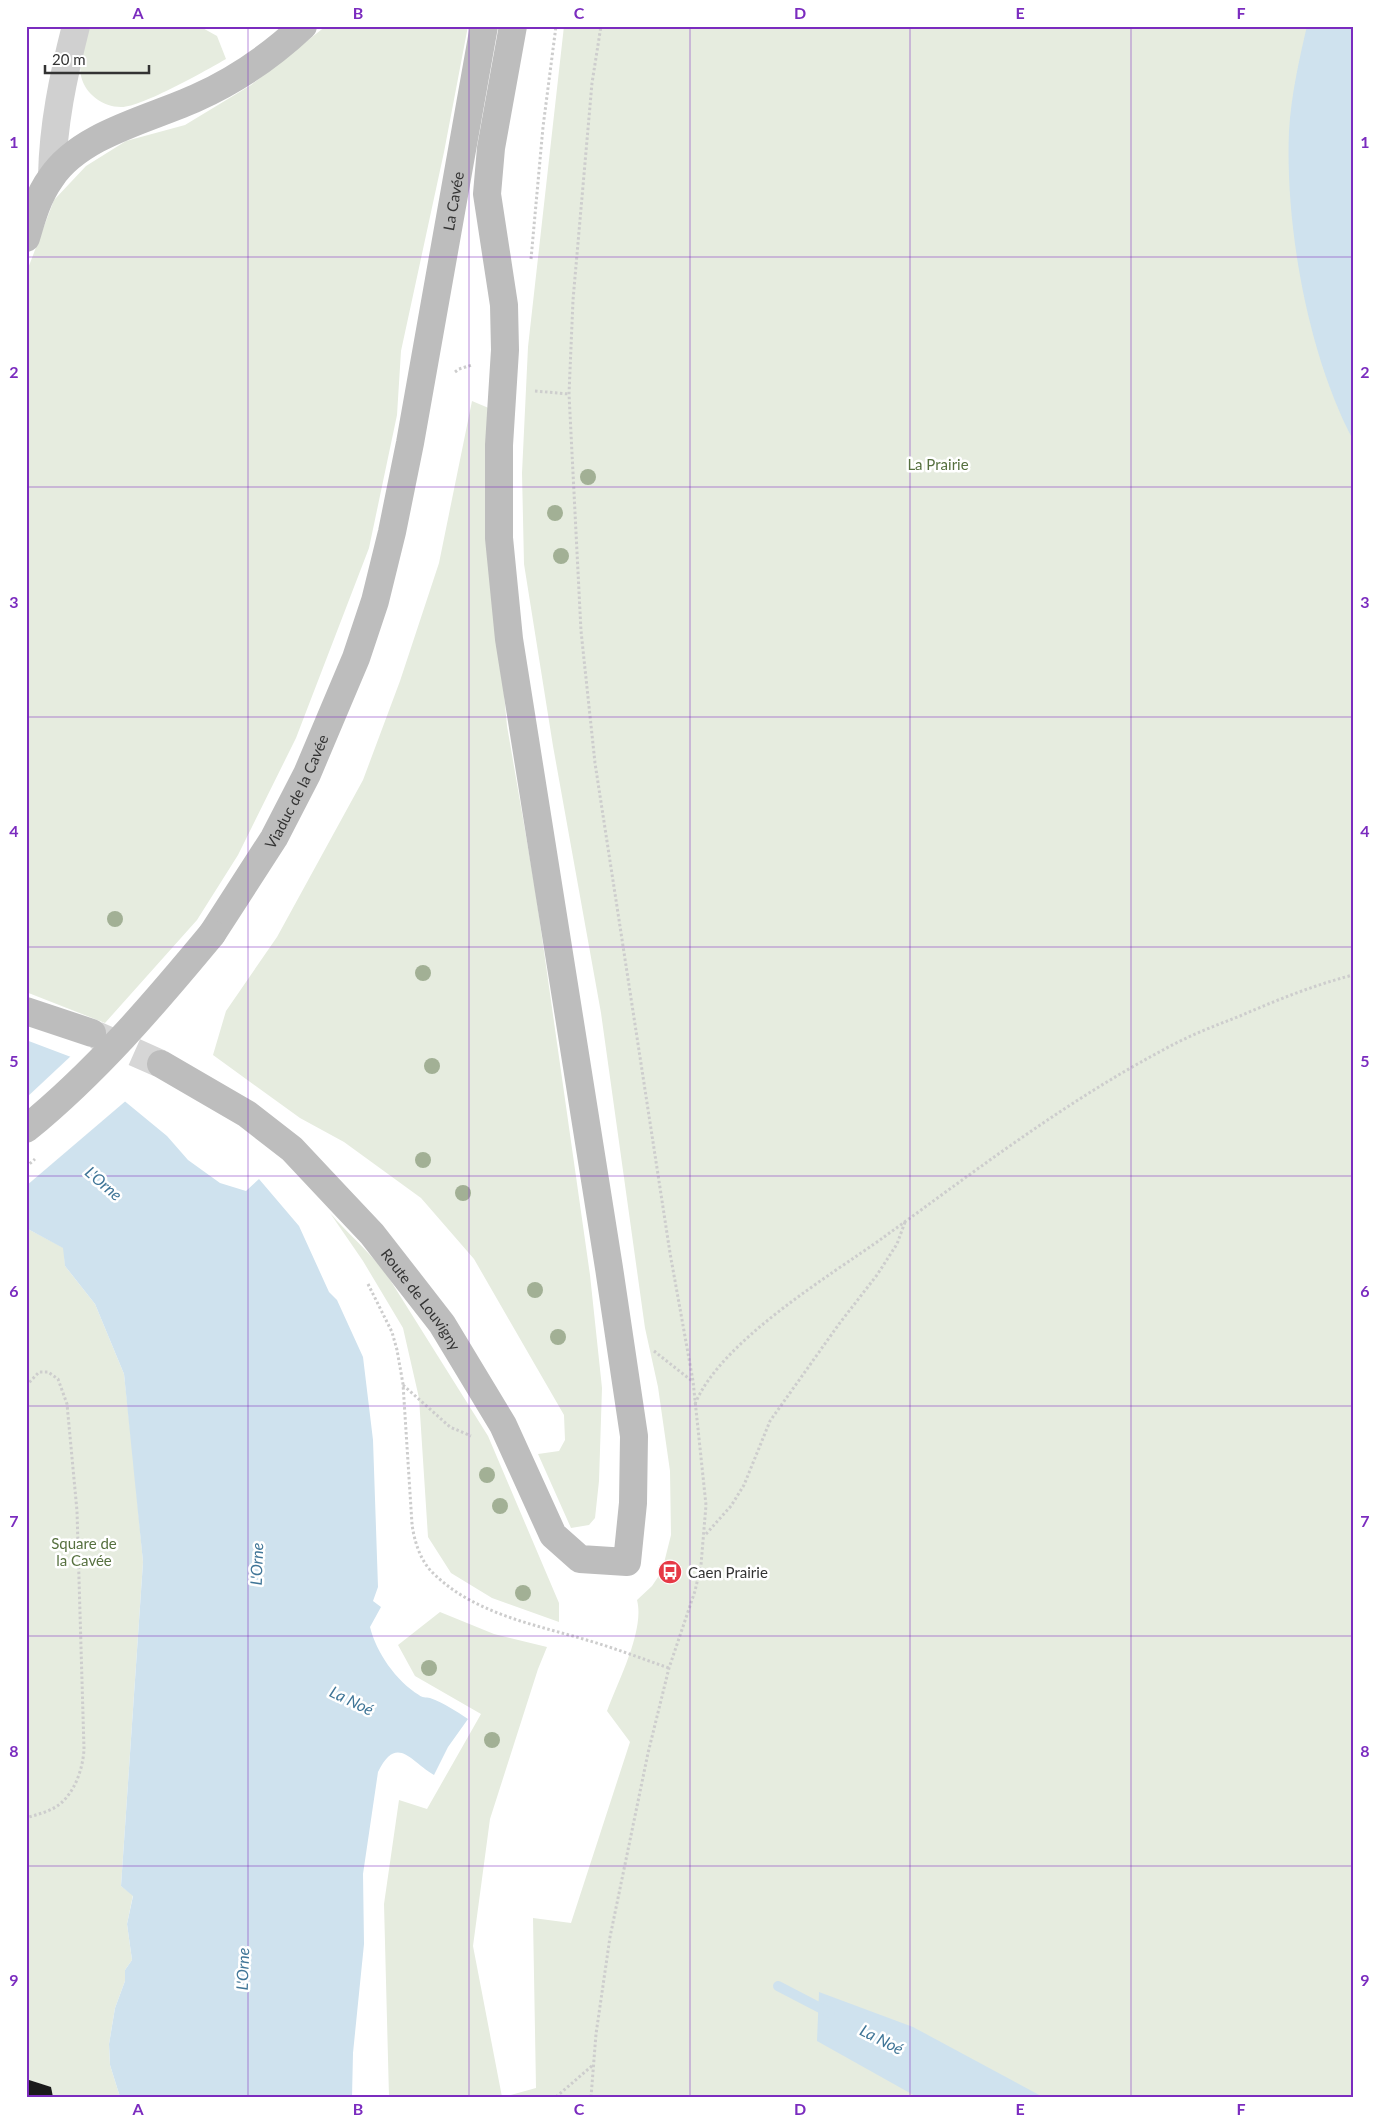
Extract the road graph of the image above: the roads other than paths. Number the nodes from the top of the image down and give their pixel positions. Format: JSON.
{"nodes":[{"id":1,"x":76,"y":26,"type":"edge"},
{"id":2,"x":304,"y":26,"type":"edge"},
{"id":3,"x":484,"y":26,"type":"edge"},
{"id":4,"x":513,"y":26,"type":"edge"},
{"id":5,"x":52,"y":176,"type":"junction"},
{"id":6,"x":26,"y":238,"type":"edge"},
{"id":7,"x":422,"y":376,"type":"joint"},
{"id":8,"x":26,"y":1011,"type":"edge"},
{"id":9,"x":92,"y":1033,"type":"tunnel mouth"},
{"id":10,"x":161,"y":1064,"type":"tunnel mouth"},
{"id":11,"x":26,"y":1129,"type":"edge"}],
"edges":[{"from":1,"to":5,"type":"street"},
{"from":2,"to":5,"type":"main road"},
{"from":3,"to":7,"type":"main road","name":"La Cavée"},
{"from":4,"to":10,"type":"main road","name":"Route de Louvigny"},
{"from":5,"to":6,"type":"main road"},
{"from":7,"to":11,"type":"main road","name":"Viaduc de la Cavée","bridge":true},
{"from":8,"to":9,"type":"main road"}]}
